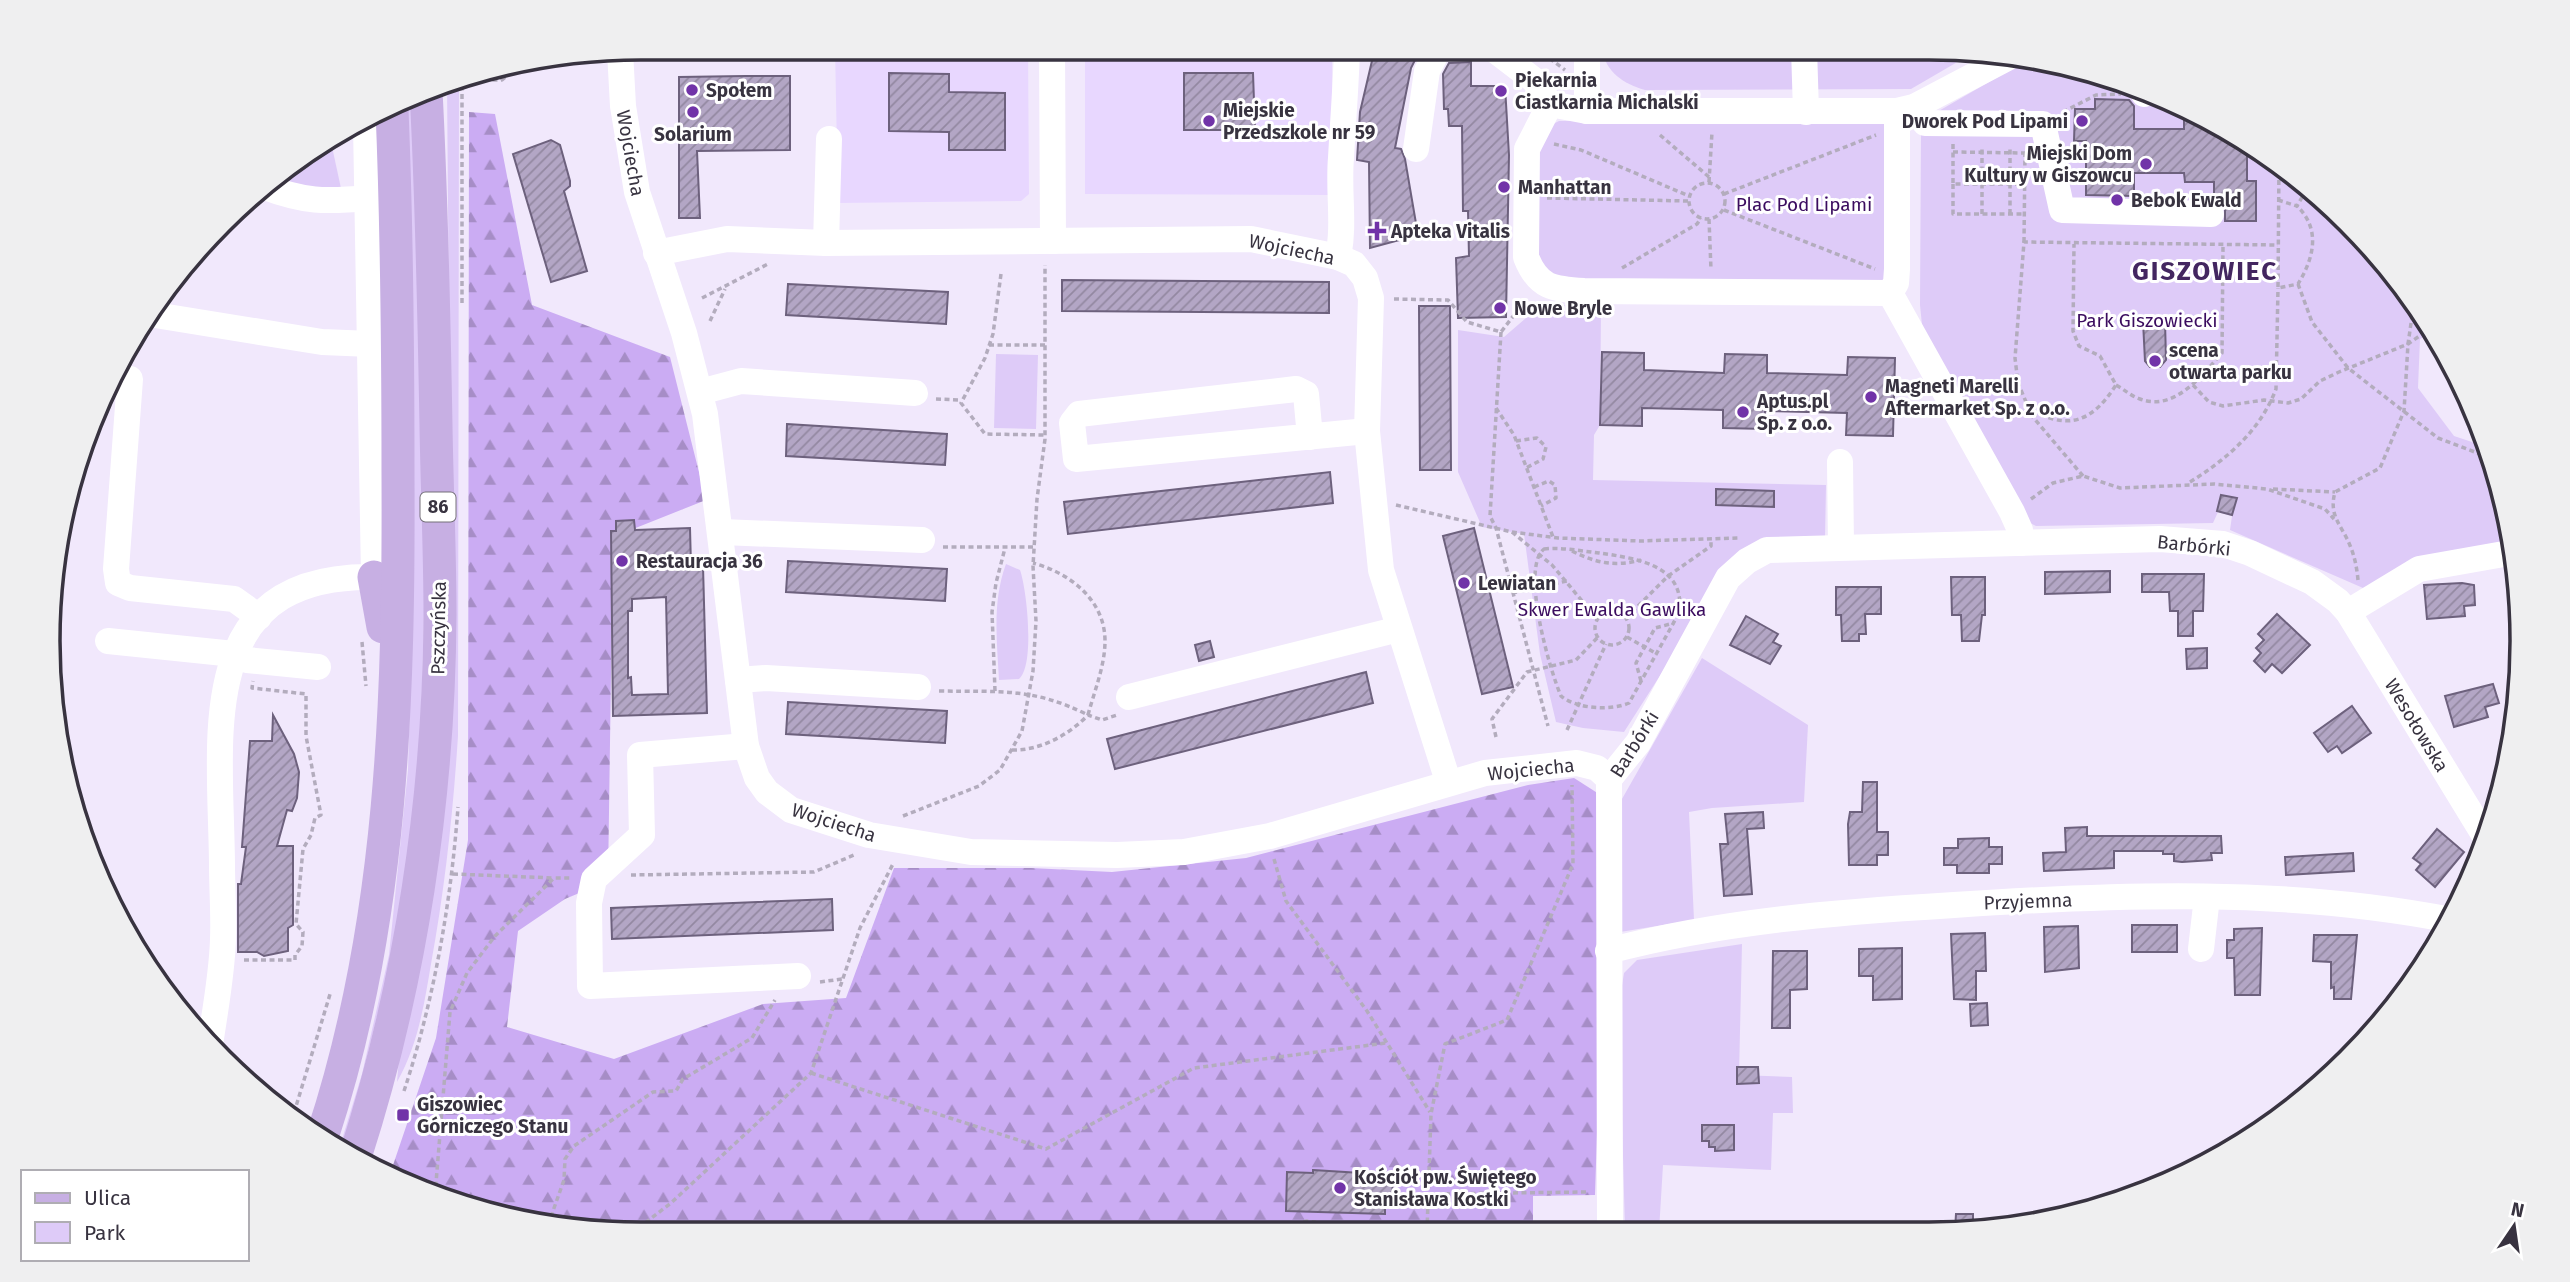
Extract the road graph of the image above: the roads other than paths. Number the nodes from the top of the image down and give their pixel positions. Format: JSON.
{"nodes":[{"id":1,"x":1052,"y":60,"type":"edge"},
{"id":2,"x":1347,"y":60,"type":"edge"},
{"id":3,"x":1433,"y":60,"type":"edge"},
{"id":4,"x":1508,"y":60,"type":"edge"},
{"id":5,"x":1587,"y":60,"type":"edge"},
{"id":6,"x":1804,"y":60,"type":"edge"},
{"id":7,"x":621,"y":61,"type":"edge"},
{"id":8,"x":1996,"y":63,"type":"edge"},
{"id":9,"x":426,"y":101,"type":"edge"},
{"id":10,"x":1550,"y":104,"type":"junction"},
{"id":11,"x":1587,"y":111,"type":"junction"},
{"id":12,"x":1806,"y":112,"type":"junction"},
{"id":13,"x":1896,"y":113,"type":"junction"},
{"id":14,"x":392,"y":115,"type":"edge"},
{"id":15,"x":366,"y":128,"type":"edge"},
{"id":16,"x":829,"y":139,"type":"dead end"},
{"id":17,"x":1416,"y":149,"type":"dead end"},
{"id":18,"x":274,"y":190,"type":"edge"},
{"id":19,"x":369,"y":198,"type":"junction"},
{"id":20,"x":2211,"y":214,"type":"dead end"},
{"id":21,"x":1049,"y":241,"type":"junction"},
{"id":22,"x":826,"y":243,"type":"junction"},
{"id":23,"x":656,"y":253,"type":"junction"},
{"id":24,"x":1338,"y":257,"type":"junction"},
{"id":25,"x":1883,"y":285,"type":"junction"},
{"id":26,"x":160,"y":316,"type":"edge"},
{"id":27,"x":370,"y":344,"type":"junction"},
{"id":28,"x":130,"y":379,"type":"dead end"},
{"id":29,"x":700,"y":392,"type":"junction"},
{"id":30,"x":915,"y":393,"type":"dead end"},
{"id":31,"x":1367,"y":431,"type":"junction"},
{"id":32,"x":1310,"y":436,"type":"junction"},
{"id":33,"x":1840,"y":462,"type":"dead end"},
{"id":34,"x":722,"y":532,"type":"junction"},
{"id":35,"x":922,"y":540,"type":"road end"},
{"id":36,"x":2021,"y":543,"type":"junction"},
{"id":37,"x":1841,"y":547,"type":"junction"},
{"id":38,"x":2504,"y":554,"type":"edge"},
{"id":39,"x":374,"y":577,"type":"junction"},
{"id":40,"x":2348,"y":612,"type":"junction"},
{"id":41,"x":259,"y":617,"type":"junction"},
{"id":42,"x":1399,"y":629,"type":"junction"},
{"id":43,"x":108,"y":641,"type":"dead end"},
{"id":44,"x":244,"y":657,"type":"junction"},
{"id":45,"x":318,"y":667,"type":"dead end"},
{"id":46,"x":398,"y":676,"type":"junction"},
{"id":47,"x":738,"y":680,"type":"junction"},
{"id":48,"x":918,"y":687,"type":"dead end"},
{"id":49,"x":1129,"y":697,"type":"dead end"},
{"id":50,"x":746,"y":746,"type":"junction"},
{"id":51,"x":1609,"y":779,"type":"junction"},
{"id":52,"x":1448,"y":781,"type":"junction"},
{"id":53,"x":2480,"y":828,"type":"edge"},
{"id":54,"x":2207,"y":897,"type":"junction"},
{"id":55,"x":2440,"y":918,"type":"edge"},
{"id":56,"x":2202,"y":949,"type":"dead end"},
{"id":57,"x":1608,"y":951,"type":"junction"},
{"id":58,"x":808,"y":979,"type":"road end"},
{"id":59,"x":212,"y":1032,"type":"edge"},
{"id":60,"x":325,"y":1128,"type":"edge"},
{"id":61,"x":357,"y":1149,"type":"edge"},
{"id":62,"x":1610,"y":1222,"type":"edge"}],
"edges":[{"from":1,"to":21,"type":"street"},
{"from":2,"to":24,"type":"street"},
{"from":3,"to":17,"type":"street"},
{"from":4,"to":10,"type":"street"},
{"from":5,"to":11,"type":"street"},
{"from":6,"to":12,"type":"street"},
{"from":7,"to":23,"type":"street","name":"Wojciecha"},
{"from":8,"to":13,"type":"street"},
{"from":9,"to":61,"type":"main road","name":"Pszczyńska","number":"86"},
{"from":10,"to":11,"type":"street"},
{"from":10,"to":25,"type":"street"},
{"from":11,"to":12,"type":"street"},
{"from":12,"to":13,"type":"street"},
{"from":13,"to":20,"type":"street"},
{"from":13,"to":25,"type":"street"},
{"from":14,"to":46,"type":"main road","name":"Pszczyńska","number":"86"},
{"from":15,"to":19,"type":"street"},
{"from":16,"to":22,"type":"street"},
{"from":18,"to":19,"type":"street"},
{"from":19,"to":27,"type":"street"},
{"from":21,"to":22,"type":"street","name":"Wojciecha"},
{"from":21,"to":24,"type":"street","name":"Wojciecha"},
{"from":22,"to":23,"type":"street","name":"Wojciecha"},
{"from":23,"to":29,"type":"street","name":"Wojciecha"},
{"from":24,"to":31,"type":"street","name":"Wojciecha"},
{"from":25,"to":36,"type":"street"},
{"from":26,"to":27,"type":"street"},
{"from":27,"to":39,"type":"street"},
{"from":28,"to":41,"type":"street"},
{"from":29,"to":30,"type":"street"},
{"from":29,"to":34,"type":"street","name":"Wojciecha"},
{"from":31,"to":32,"type":"street"},
{"from":31,"to":42,"type":"street","name":"Wojciecha"},
{"from":32,"to":32,"type":"street"},
{"from":33,"to":37,"type":"street"},
{"from":34,"to":35,"type":"street"},
{"from":34,"to":47,"type":"street","name":"Wojciecha"},
{"from":36,"to":37,"type":"street","name":"Barbórki"},
{"from":36,"to":40,"type":"street","name":"Barbórki"},
{"from":37,"to":51,"type":"street","name":"Barbórki"},
{"from":38,"to":40,"type":"street"},
{"from":39,"to":41,"type":"street"},
{"from":39,"to":46,"type":"main road"},
{"from":40,"to":53,"type":"street","name":"Wesołowska"},
{"from":41,"to":44,"type":"street"},
{"from":42,"to":49,"type":"street"},
{"from":42,"to":52,"type":"street","name":"Wojciecha"},
{"from":43,"to":44,"type":"street"},
{"from":44,"to":45,"type":"street"},
{"from":44,"to":59,"type":"street"},
{"from":46,"to":60,"type":"main road","name":"Pszczyńska","number":"86"},
{"from":47,"to":48,"type":"street"},
{"from":47,"to":50,"type":"street","name":"Wojciecha"},
{"from":50,"to":52,"type":"street","name":"Wojciecha"},
{"from":50,"to":58,"type":"street"},
{"from":51,"to":52,"type":"street","name":"Wojciecha"},
{"from":51,"to":57,"type":"street","name":"Barbórki"},
{"from":54,"to":55,"type":"street","name":"Przyjemna"},
{"from":54,"to":56,"type":"street"},
{"from":54,"to":57,"type":"street","name":"Przyjemna"},
{"from":57,"to":62,"type":"street","name":"Barbórki"}]}
